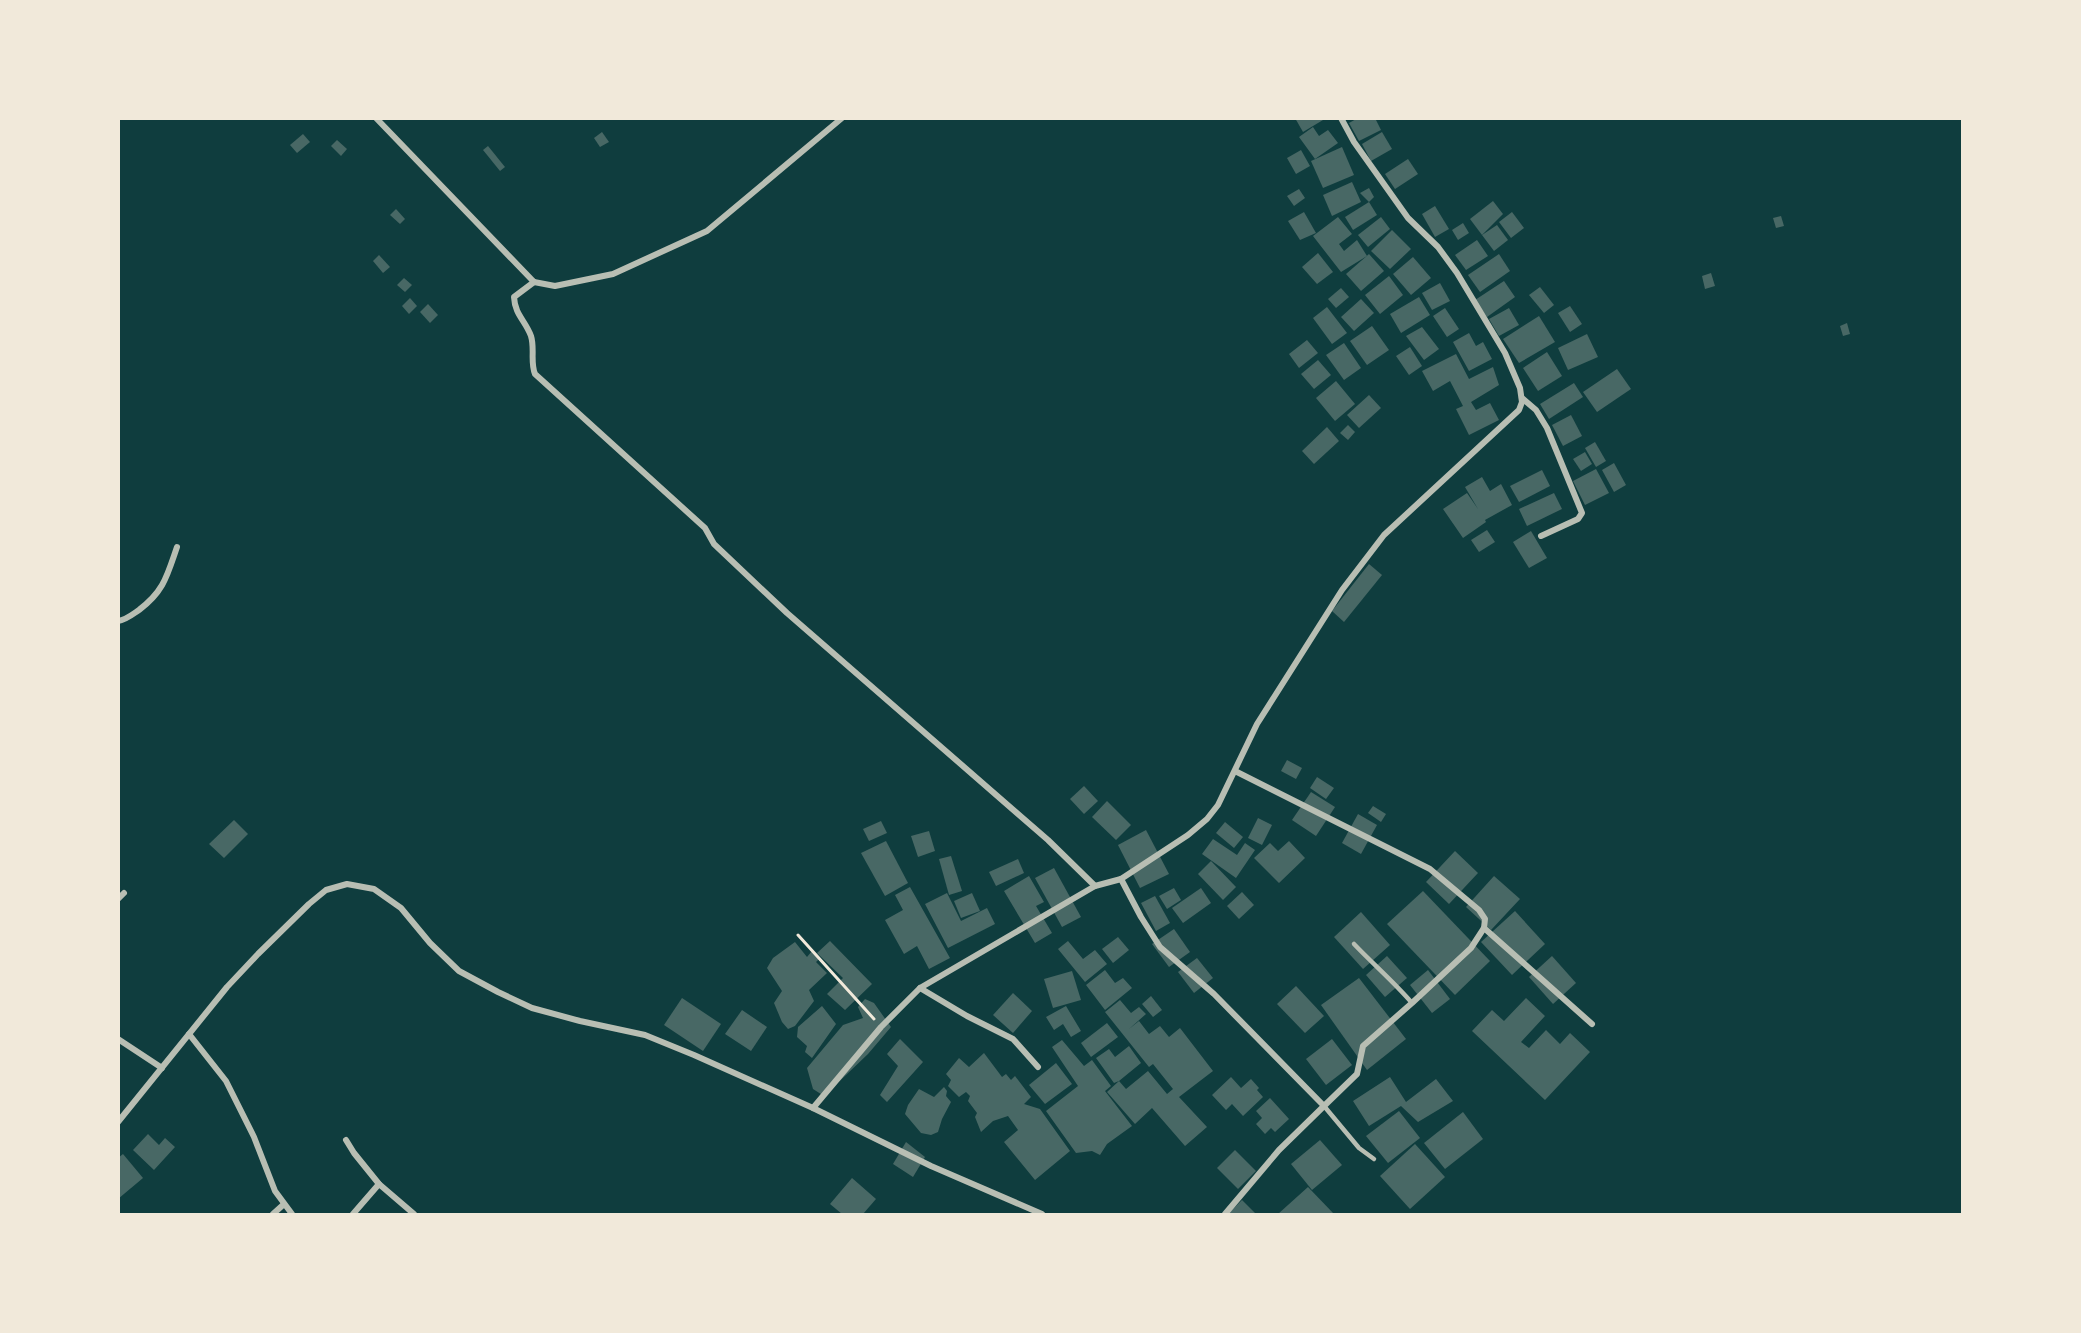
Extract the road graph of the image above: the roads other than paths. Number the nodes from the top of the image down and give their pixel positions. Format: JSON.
{"nodes":[{"id":1,"x":376,"y":118,"type":"edge"},
{"id":2,"x":842,"y":118,"type":"edge"},
{"id":3,"x":1341,"y":118,"type":"edge"},
{"id":4,"x":534,"y":282,"type":"junction"},
{"id":5,"x":1522,"y":398,"type":"junction"},
{"id":6,"x":1541,"y":536,"type":"dead end"},
{"id":7,"x":177,"y":547,"type":"dead end"},
{"id":8,"x":118,"y":621,"type":"edge"},
{"id":9,"x":1235,"y":771,"type":"junction"},
{"id":10,"x":1121,"y":879,"type":"junction"},
{"id":11,"x":1095,"y":886,"type":"junction"},
{"id":12,"x":124,"y":893,"type":"dead end"},
{"id":13,"x":118,"y":899,"type":"edge"},
{"id":14,"x":1484,"y":928,"type":"junction"},
{"id":15,"x":1354,"y":944,"type":"dead end"},
{"id":16,"x":920,"y":988,"type":"junction"},
{"id":17,"x":1412,"y":1003,"type":"junction"},
{"id":18,"x":1592,"y":1024,"type":"dead end"},
{"id":19,"x":189,"y":1034,"type":"junction"},
{"id":20,"x":118,"y":1039,"type":"edge"},
{"id":21,"x":1038,"y":1067,"type":"dead end"},
{"id":22,"x":162,"y":1068,"type":"junction"},
{"id":23,"x":1324,"y":1106,"type":"junction"},
{"id":24,"x":813,"y":1108,"type":"junction"},
{"id":25,"x":118,"y":1122,"type":"edge"},
{"id":26,"x":346,"y":1140,"type":"dead end"},
{"id":27,"x":1374,"y":1159,"type":"dead end"},
{"id":28,"x":379,"y":1184,"type":"junction"},
{"id":29,"x":283,"y":1205,"type":"junction"},
{"id":30,"x":273,"y":1215,"type":"edge"},
{"id":31,"x":292,"y":1215,"type":"edge"},
{"id":32,"x":353,"y":1215,"type":"edge"},
{"id":33,"x":414,"y":1215,"type":"edge"},
{"id":34,"x":1042,"y":1215,"type":"edge"},
{"id":35,"x":1225,"y":1215,"type":"edge"}],
"edges":[{"from":1,"to":4,"type":"street"},
{"from":2,"to":4,"type":"street"},
{"from":3,"to":5,"type":"street"},
{"from":4,"to":11,"type":"street"},
{"from":5,"to":6,"type":"street"},
{"from":5,"to":9,"type":"street"},
{"from":7,"to":8,"type":"street"},
{"from":9,"to":10,"type":"street"},
{"from":9,"to":14,"type":"street"},
{"from":10,"to":11,"type":"street"},
{"from":10,"to":23,"type":"street"},
{"from":11,"to":16,"type":"street"},
{"from":12,"to":13,"type":"street"},
{"from":14,"to":17,"type":"street"},
{"from":14,"to":18,"type":"street"},
{"from":15,"to":17,"type":"lane"},
{"from":16,"to":21,"type":"street"},
{"from":16,"to":24,"type":"street"},
{"from":17,"to":23,"type":"street"},
{"from":19,"to":22,"type":"street"},
{"from":19,"to":24,"type":"street"},
{"from":19,"to":29,"type":"street"},
{"from":20,"to":22,"type":"street"},
{"from":22,"to":25,"type":"street"},
{"from":23,"to":27,"type":"lane"},
{"from":23,"to":35,"type":"street"},
{"from":24,"to":34,"type":"street"},
{"from":26,"to":28,"type":"street"},
{"from":28,"to":32,"type":"street"},
{"from":28,"to":33,"type":"street"},
{"from":29,"to":30,"type":"street"},
{"from":29,"to":31,"type":"street"}]}
